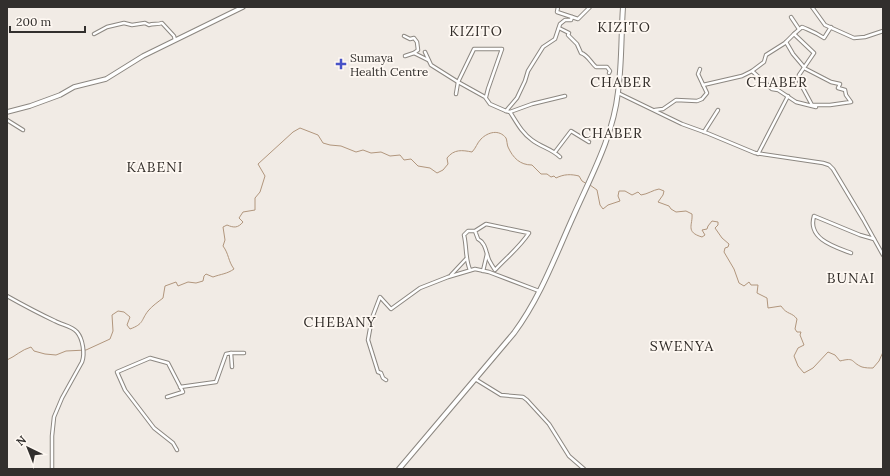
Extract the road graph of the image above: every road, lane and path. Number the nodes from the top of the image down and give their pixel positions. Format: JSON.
{"nodes":[{"id":1,"x":243,"y":7,"type":"edge"},
{"id":2,"x":558,"y":7,"type":"edge"},
{"id":3,"x":590,"y":7,"type":"edge"},
{"id":4,"x":812,"y":7,"type":"edge"},
{"id":5,"x":622,"y":8,"type":"edge"},
{"id":6,"x":791,"y":16,"type":"dead end"},
{"id":7,"x":572,"y":17,"type":"junction"},
{"id":8,"x":830,"y":27,"type":"junction"},
{"id":9,"x":559,"y":28,"type":"junction"},
{"id":10,"x":799,"y":29,"type":"junction"},
{"id":11,"x":883,"y":31,"type":"edge"},
{"id":12,"x":94,"y":34,"type":"dead end"},
{"id":13,"x":794,"y":34,"type":"junction"},
{"id":14,"x":404,"y":36,"type":"dead end"},
{"id":15,"x":175,"y":40,"type":"junction"},
{"id":16,"x":786,"y":42,"type":"junction"},
{"id":17,"x":425,"y":52,"type":"dead end"},
{"id":18,"x":414,"y":53,"type":"junction"},
{"id":19,"x":405,"y":56,"type":"dead end"},
{"id":20,"x":429,"y":60,"type":"junction"},
{"id":21,"x":804,"y":68,"type":"junction"},
{"id":22,"x":700,"y":69,"type":"dead end"},
{"id":23,"x":752,"y":71,"type":"junction"},
{"id":24,"x":609,"y":73,"type":"dead end"},
{"id":25,"x":458,"y":82,"type":"junction"},
{"id":26,"x":702,"y":85,"type":"junction"},
{"id":27,"x":618,"y":93,"type":"junction"},
{"id":28,"x":456,"y":94,"type":"dead end"},
{"id":29,"x":565,"y":96,"type":"dead end"},
{"id":30,"x":788,"y":96,"type":"junction"},
{"id":31,"x":486,"y":98,"type":"junction"},
{"id":32,"x":812,"y":105,"type":"junction"},
{"id":33,"x":816,"y":107,"type":"dead end"},
{"id":34,"x":655,"y":110,"type":"junction"},
{"id":35,"x":718,"y":110,"type":"dead end"},
{"id":36,"x":506,"y":111,"type":"junction"},
{"id":37,"x":7,"y":112,"type":"edge"},
{"id":38,"x":510,"y":112,"type":"junction"},
{"id":39,"x":7,"y":120,"type":"edge"},
{"id":40,"x":23,"y":130,"type":"dead end"},
{"id":41,"x":704,"y":132,"type":"junction"},
{"id":42,"x":589,"y":142,"type":"dead end"},
{"id":43,"x":554,"y":152,"type":"junction"},
{"id":44,"x":758,"y":154,"type":"junction"},
{"id":45,"x":560,"y":157,"type":"dead end"},
{"id":46,"x":475,"y":231,"type":"junction"},
{"id":47,"x":874,"y":239,"type":"junction"},
{"id":48,"x":851,"y":253,"type":"dead end"},
{"id":49,"x":487,"y":254,"type":"junction"},
{"id":50,"x":883,"y":255,"type":"edge"},
{"id":51,"x":466,"y":259,"type":"junction"},
{"id":52,"x":470,"y":270,"type":"junction"},
{"id":53,"x":483,"y":271,"type":"junction"},
{"id":54,"x":451,"y":276,"type":"junction"},
{"id":55,"x":540,"y":292,"type":"junction"},
{"id":56,"x":7,"y":296,"type":"edge"},
{"id":57,"x":231,"y":353,"type":"junction"},
{"id":58,"x":244,"y":353,"type":"dead end"},
{"id":59,"x":232,"y":367,"type":"dead end"},
{"id":60,"x":475,"y":379,"type":"junction"},
{"id":61,"x":386,"y":380,"type":"dead end"},
{"id":62,"x":180,"y":387,"type":"junction"},
{"id":63,"x":167,"y":396,"type":"dead end"},
{"id":64,"x":176,"y":450,"type":"dead end"},
{"id":65,"x":52,"y":469,"type":"edge"},
{"id":66,"x":399,"y":469,"type":"edge"},
{"id":67,"x":584,"y":469,"type":"edge"}],
"edges":[{"from":1,"to":15,"type":"street"},
{"from":2,"to":7,"type":"street"},
{"from":3,"to":7,"type":"street"},
{"from":4,"to":8,"type":"street"},
{"from":5,"to":27,"type":"main road"},
{"from":6,"to":10,"type":"street"},
{"from":7,"to":9,"type":"street"},
{"from":8,"to":10,"type":"street"},
{"from":8,"to":11,"type":"street"},
{"from":9,"to":24,"type":"street"},
{"from":9,"to":36,"type":"street"},
{"from":10,"to":13,"type":"street"},
{"from":12,"to":15,"type":"street"},
{"from":13,"to":16,"type":"street"},
{"from":13,"to":21,"type":"street"},
{"from":14,"to":18,"type":"street"},
{"from":15,"to":37,"type":"street"},
{"from":16,"to":21,"type":"street"},
{"from":16,"to":23,"type":"street"},
{"from":17,"to":20,"type":"street"},
{"from":18,"to":19,"type":"street"},
{"from":18,"to":20,"type":"street"},
{"from":20,"to":25,"type":"street"},
{"from":21,"to":32,"type":"street"},
{"from":21,"to":32,"type":"street"},
{"from":22,"to":26,"type":"street"},
{"from":23,"to":26,"type":"street"},
{"from":23,"to":30,"type":"street"},
{"from":25,"to":28,"type":"street"},
{"from":25,"to":31,"type":"street"},
{"from":25,"to":31,"type":"street"},
{"from":26,"to":34,"type":"street"},
{"from":27,"to":34,"type":"street"},
{"from":27,"to":55,"type":"main road"},
{"from":29,"to":38,"type":"street"},
{"from":30,"to":32,"type":"street"},
{"from":30,"to":44,"type":"street"},
{"from":31,"to":36,"type":"street"},
{"from":32,"to":33,"type":"street"},
{"from":34,"to":41,"type":"street"},
{"from":35,"to":41,"type":"street"},
{"from":36,"to":38,"type":"street"},
{"from":38,"to":43,"type":"street"},
{"from":39,"to":40,"type":"street"},
{"from":41,"to":44,"type":"street"},
{"from":42,"to":43,"type":"street"},
{"from":43,"to":45,"type":"street"},
{"from":44,"to":47,"type":"street"},
{"from":46,"to":49,"type":"street"},
{"from":46,"to":49,"type":"street"},
{"from":46,"to":51,"type":"street"},
{"from":47,"to":48,"type":"street"},
{"from":47,"to":50,"type":"street"},
{"from":49,"to":53,"type":"street"},
{"from":51,"to":52,"type":"street"},
{"from":51,"to":54,"type":"street"},
{"from":52,"to":53,"type":"street"},
{"from":52,"to":54,"type":"street"},
{"from":53,"to":55,"type":"street"},
{"from":54,"to":61,"type":"street"},
{"from":55,"to":60,"type":"main road"},
{"from":56,"to":65,"type":"street"},
{"from":57,"to":58,"type":"street"},
{"from":57,"to":59,"type":"street"},
{"from":57,"to":62,"type":"street"},
{"from":60,"to":66,"type":"main road"},
{"from":60,"to":67,"type":"street"},
{"from":62,"to":63,"type":"street"},
{"from":62,"to":64,"type":"street"}]}
